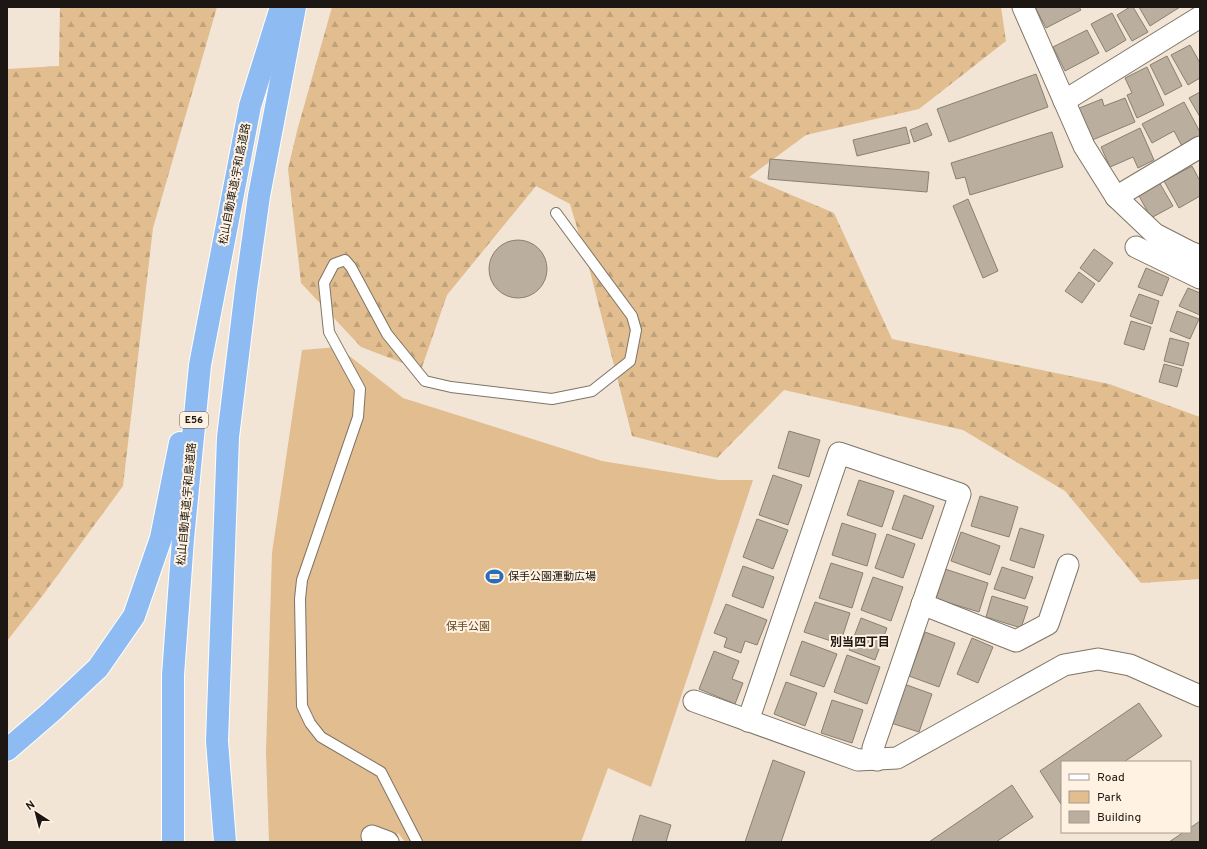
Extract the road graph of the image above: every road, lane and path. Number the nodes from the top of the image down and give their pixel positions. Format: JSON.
{"nodes":[{"id":1,"x":281,"y":7,"type":"edge"},
{"id":2,"x":295,"y":7,"type":"edge"},
{"id":3,"x":1023,"y":7,"type":"edge"},
{"id":4,"x":1200,"y":17,"type":"edge"},
{"id":5,"x":1064,"y":101,"type":"junction"},
{"id":6,"x":1200,"y":147,"type":"edge"},
{"id":7,"x":1116,"y":197,"type":"junction"},
{"id":8,"x":556,"y":213,"type":"dead end"},
{"id":9,"x":1136,"y":247,"type":"dead end"},
{"id":10,"x":1200,"y":256,"type":"edge"},
{"id":11,"x":1200,"y":278,"type":"edge"},
{"id":12,"x":200,"y":365,"type":"junction"},
{"id":13,"x":1068,"y":565,"type":"dead end"},
{"id":14,"x":922,"y":604,"type":"junction"},
{"id":15,"x":1200,"y":696,"type":"edge"},
{"id":16,"x":694,"y":702,"type":"dead end"},
{"id":17,"x":748,"y":721,"type":"junction"},
{"id":18,"x":7,"y":750,"type":"edge"},
{"id":19,"x":877,"y":760,"type":"junction"},
{"id":20,"x":173,"y":842,"type":"edge"},
{"id":21,"x":225,"y":842,"type":"edge"},
{"id":22,"x":417,"y":842,"type":"edge"}],
"edges":[{"from":1,"to":12,"type":"highway","name":"松山自動車道;宇和島道路","number":"E56"},
{"from":2,"to":21,"type":"highway"},
{"from":3,"to":5,"type":"street"},
{"from":4,"to":5,"type":"street"},
{"from":5,"to":7,"type":"street"},
{"from":6,"to":7,"type":"street"},
{"from":7,"to":10,"type":"street"},
{"from":8,"to":22,"type":"lane"},
{"from":9,"to":11,"type":"street"},
{"from":12,"to":18,"type":"highway"},
{"from":12,"to":20,"type":"highway","name":"松山自動車道;宇和島道路","number":"E56"},
{"from":13,"to":14,"type":"street"},
{"from":14,"to":17,"type":"street"},
{"from":14,"to":19,"type":"street"},
{"from":15,"to":19,"type":"street"},
{"from":16,"to":17,"type":"street"},
{"from":17,"to":19,"type":"street"}]}
